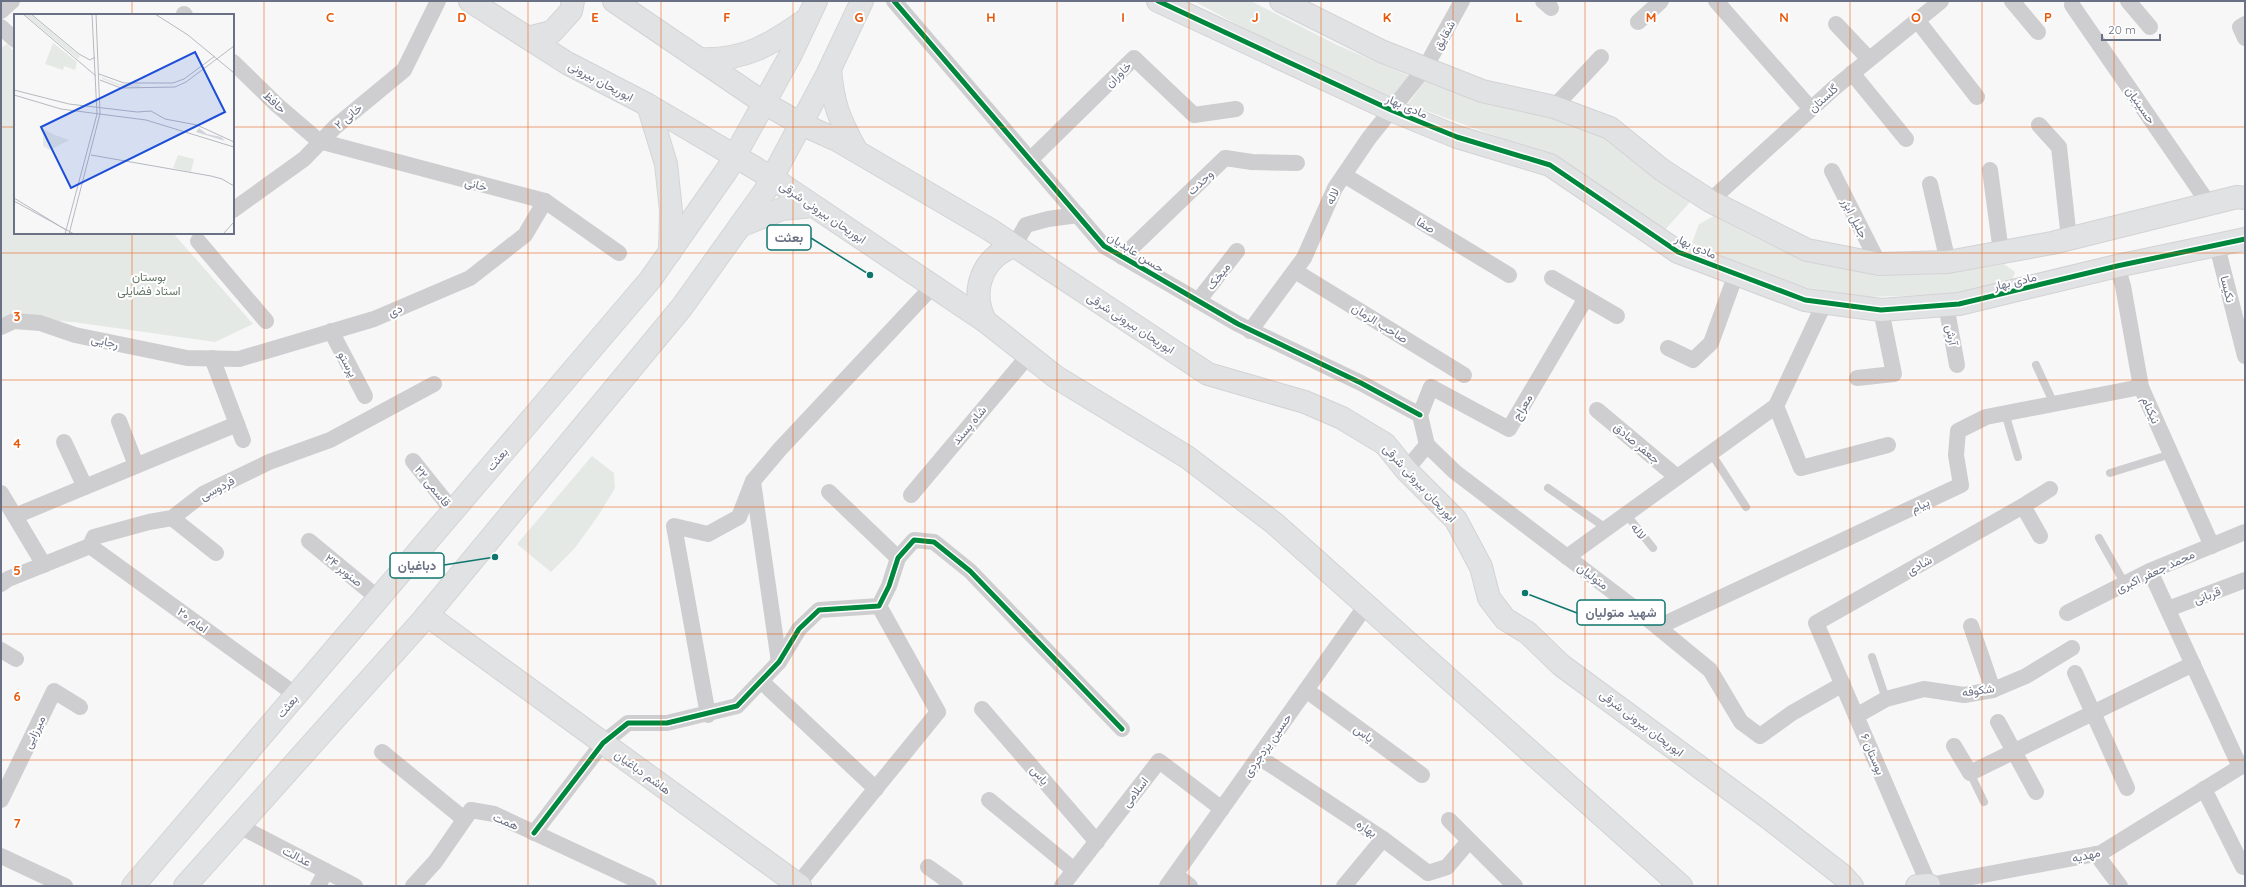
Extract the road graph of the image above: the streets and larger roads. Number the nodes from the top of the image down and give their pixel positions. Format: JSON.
{"nodes":[{"id":1,"x":12,"y":1,"type":"edge"},
{"id":2,"x":438,"y":1,"type":"edge"},
{"id":3,"x":470,"y":1,"type":"edge"},
{"id":4,"x":574,"y":1,"type":"edge"},
{"id":5,"x":614,"y":1,"type":"edge"},
{"id":6,"x":862,"y":1,"type":"edge"},
{"id":7,"x":894,"y":1,"type":"edge"},
{"id":8,"x":1158,"y":1,"type":"edge"},
{"id":9,"x":1281,"y":1,"type":"edge"},
{"id":10,"x":1462,"y":1,"type":"edge"},
{"id":11,"x":1661,"y":1,"type":"edge"},
{"id":12,"x":1716,"y":1,"type":"edge"},
{"id":13,"x":1941,"y":1,"type":"edge"},
{"id":14,"x":2012,"y":1,"type":"edge"},
{"id":15,"x":2128,"y":1,"type":"edge"},
{"id":16,"x":2072,"y":5,"type":"dead end"},
{"id":17,"x":812,"y":10,"type":"edge"},
{"id":18,"x":1,"y":11,"type":"edge"},
{"id":19,"x":1917,"y":20,"type":"junction"},
{"id":20,"x":1638,"y":22,"type":"dead end"},
{"id":21,"x":1836,"y":24,"type":"dead end"},
{"id":22,"x":2245,"y":24,"type":"edge"},
{"id":23,"x":1,"y":27,"type":"edge"},
{"id":24,"x":2150,"y":28,"type":"dead end"},
{"id":25,"x":2038,"y":32,"type":"dead end"},
{"id":26,"x":528,"y":38,"type":"junction"},
{"id":27,"x":2245,"y":38,"type":"edge"},
{"id":28,"x":14,"y":39,"type":"edge"},
{"id":29,"x":1601,"y":57,"type":"dead end"},
{"id":30,"x":699,"y":59,"type":"junction"},
{"id":31,"x":1869,"y":59,"type":"junction"},
{"id":32,"x":234,"y":63,"type":"edge"},
{"id":33,"x":1425,"y":68,"type":"junction"},
{"id":34,"x":830,"y":69,"type":"junction"},
{"id":35,"x":1852,"y":73,"type":"junction"},
{"id":36,"x":1977,"y":97,"type":"dead end"},
{"id":37,"x":764,"y":103,"type":"junction"},
{"id":38,"x":648,"y":105,"type":"junction"},
{"id":39,"x":1554,"y":107,"type":"junction"},
{"id":40,"x":1236,"y":109,"type":"dead end"},
{"id":41,"x":1811,"y":109,"type":"junction"},
{"id":42,"x":1391,"y":110,"type":"junction"},
{"id":43,"x":801,"y":124,"type":"junction"},
{"id":44,"x":2039,"y":125,"type":"dead end"},
{"id":45,"x":1906,"y":139,"type":"dead end"},
{"id":46,"x":319,"y":141,"type":"junction"},
{"id":47,"x":856,"y":150,"type":"junction"},
{"id":48,"x":735,"y":156,"type":"junction"},
{"id":49,"x":1030,"y":160,"type":"junction"},
{"id":50,"x":1297,"y":163,"type":"dead end"},
{"id":51,"x":1990,"y":170,"type":"dead end"},
{"id":52,"x":1832,"y":171,"type":"dead end"},
{"id":53,"x":1344,"y":175,"type":"junction"},
{"id":54,"x":772,"y":178,"type":"junction"},
{"id":55,"x":1930,"y":184,"type":"dead end"},
{"id":56,"x":2245,"y":198,"type":"edge"},
{"id":57,"x":545,"y":201,"type":"junction"},
{"id":58,"x":1710,"y":201,"type":"junction"},
{"id":59,"x":2209,"y":204,"type":"junction"},
{"id":60,"x":812,"y":206,"type":"junction"},
{"id":61,"x":234,"y":209,"type":"edge"},
{"id":62,"x":1078,"y":216,"type":"junction"},
{"id":63,"x":740,"y":226,"type":"junction"},
{"id":64,"x":199,"y":236,"type":"edge"},
{"id":65,"x":2069,"y":239,"type":"junction"},
{"id":66,"x":2245,"y":239,"type":"edge"},
{"id":67,"x":1014,"y":246,"type":"junction"},
{"id":68,"x":2217,"y":246,"type":"junction"},
{"id":69,"x":1238,"y":251,"type":"dead end"},
{"id":70,"x":670,"y":252,"type":"junction"},
{"id":71,"x":2000,"y":252,"type":"junction"},
{"id":72,"x":619,"y":253,"type":"dead end"},
{"id":73,"x":1122,"y":257,"type":"junction"},
{"id":74,"x":1948,"y":262,"type":"junction"},
{"id":75,"x":1879,"y":264,"type":"junction"},
{"id":76,"x":2117,"y":266,"type":"junction"},
{"id":77,"x":1295,"y":271,"type":"junction"},
{"id":78,"x":1736,"y":274,"type":"junction"},
{"id":79,"x":1509,"y":275,"type":"dead end"},
{"id":80,"x":1552,"y":278,"type":"dead end"},
{"id":81,"x":934,"y":285,"type":"junction"},
{"id":82,"x":1586,"y":298,"type":"junction"},
{"id":83,"x":1198,"y":301,"type":"junction"},
{"id":84,"x":1825,"y":302,"type":"junction"},
{"id":85,"x":1946,"y":305,"type":"junction"},
{"id":86,"x":1881,"y":310,"type":"junction"},
{"id":87,"x":1617,"y":316,"type":"dead end"},
{"id":88,"x":985,"y":320,"type":"junction"},
{"id":89,"x":266,"y":321,"type":"dead end"},
{"id":90,"x":1,"y":327,"type":"edge"},
{"id":91,"x":331,"y":331,"type":"junction"},
{"id":92,"x":1250,"y":331,"type":"junction"},
{"id":93,"x":1668,"y":348,"type":"dead end"},
{"id":94,"x":1028,"y":356,"type":"junction"},
{"id":95,"x":2245,"y":356,"type":"edge"},
{"id":96,"x":212,"y":358,"type":"junction"},
{"id":97,"x":1957,"y":365,"type":"dead end"},
{"id":98,"x":1464,"y":375,"type":"dead end"},
{"id":99,"x":1856,"y":378,"type":"dead end"},
{"id":100,"x":434,"y":384,"type":"dead end"},
{"id":101,"x":2141,"y":387,"type":"junction"},
{"id":102,"x":365,"y":396,"type":"dead end"},
{"id":103,"x":1776,"y":406,"type":"junction"},
{"id":104,"x":1597,"y":410,"type":"dead end"},
{"id":105,"x":1420,"y":415,"type":"junction"},
{"id":106,"x":119,"y":421,"type":"dead end"},
{"id":107,"x":237,"y":424,"type":"junction"},
{"id":108,"x":243,"y":440,"type":"dead end"},
{"id":109,"x":64,"y":442,"type":"dead end"},
{"id":110,"x":1426,"y":445,"type":"junction"},
{"id":111,"x":1888,"y":445,"type":"dead end"},
{"id":112,"x":413,"y":461,"type":"dead end"},
{"id":113,"x":136,"y":465,"type":"junction"},
{"id":114,"x":1406,"y":470,"type":"junction"},
{"id":115,"x":1677,"y":477,"type":"junction"},
{"id":116,"x":753,"y":481,"type":"junction"},
{"id":117,"x":85,"y":487,"type":"junction"},
{"id":118,"x":2050,"y":489,"type":"dead end"},
{"id":119,"x":829,"y":492,"type":"dead end"},
{"id":120,"x":1,"y":493,"type":"edge"},
{"id":121,"x":911,"y":495,"type":"dead end"},
{"id":122,"x":2022,"y":506,"type":"junction"},
{"id":123,"x":453,"y":511,"type":"junction"},
{"id":124,"x":15,"y":516,"type":"junction"},
{"id":125,"x":172,"y":518,"type":"junction"},
{"id":126,"x":2245,"y":532,"type":"edge"},
{"id":127,"x":2040,"y":536,"type":"dead end"},
{"id":128,"x":309,"y":541,"type":"dead end"},
{"id":129,"x":90,"y":546,"type":"junction"},
{"id":130,"x":2212,"y":546,"type":"junction"},
{"id":131,"x":216,"y":553,"type":"dead end"},
{"id":132,"x":1567,"y":557,"type":"junction"},
{"id":133,"x":898,"y":558,"type":"junction"},
{"id":134,"x":44,"y":564,"type":"junction"},
{"id":135,"x":2150,"y":572,"type":"junction"},
{"id":136,"x":2245,"y":580,"type":"edge"},
{"id":137,"x":1,"y":584,"type":"edge"},
{"id":138,"x":378,"y":598,"type":"junction"},
{"id":139,"x":1367,"y":604,"type":"junction"},
{"id":140,"x":880,"y":606,"type":"junction"},
{"id":141,"x":2168,"y":609,"type":"junction"},
{"id":142,"x":2067,"y":613,"type":"dead end"},
{"id":143,"x":427,"y":615,"type":"junction"},
{"id":144,"x":1816,"y":623,"type":"joint"},
{"id":145,"x":1971,"y":626,"type":"dead end"},
{"id":146,"x":1658,"y":627,"type":"junction"},
{"id":147,"x":2072,"y":648,"type":"dead end"},
{"id":148,"x":1,"y":650,"type":"edge"},
{"id":149,"x":16,"y":660,"type":"dead end"},
{"id":150,"x":779,"y":662,"type":"junction"},
{"id":151,"x":2193,"y":664,"type":"junction"},
{"id":152,"x":2075,"y":673,"type":"dead end"},
{"id":153,"x":761,"y":681,"type":"junction"},
{"id":154,"x":1843,"y":684,"type":"junction"},
{"id":155,"x":1306,"y":690,"type":"junction"},
{"id":156,"x":1993,"y":690,"type":"junction"},
{"id":157,"x":296,"y":695,"type":"junction"},
{"id":158,"x":80,"y":707,"type":"dead end"},
{"id":159,"x":982,"y":709,"type":"dead end"},
{"id":160,"x":2093,"y":713,"type":"junction"},
{"id":161,"x":708,"y":715,"type":"junction"},
{"id":162,"x":1856,"y":716,"type":"junction"},
{"id":163,"x":1998,"y":722,"type":"dead end"},
{"id":164,"x":1122,"y":729,"type":"dead end"},
{"id":165,"x":604,"y":743,"type":"junction"},
{"id":166,"x":1954,"y":746,"type":"dead end"},
{"id":167,"x":2014,"y":751,"type":"junction"},
{"id":168,"x":382,"y":752,"type":"dead end"},
{"id":169,"x":1259,"y":757,"type":"junction"},
{"id":170,"x":2242,"y":766,"type":"edge"},
{"id":171,"x":1422,"y":775,"type":"dead end"},
{"id":172,"x":2127,"y":788,"type":"dead end"},
{"id":173,"x":876,"y":789,"type":"junction"},
{"id":174,"x":2204,"y":789,"type":"junction"},
{"id":175,"x":2036,"y":792,"type":"dead end"},
{"id":176,"x":1,"y":800,"type":"edge"},
{"id":177,"x":989,"y":800,"type":"dead end"},
{"id":178,"x":1222,"y":808,"type":"junction"},
{"id":179,"x":464,"y":819,"type":"junction"},
{"id":180,"x":1449,"y":820,"type":"dead end"},
{"id":181,"x":239,"y":826,"type":"junction"},
{"id":182,"x":534,"y":833,"type":"junction"},
{"id":183,"x":1383,"y":839,"type":"junction"},
{"id":184,"x":1469,"y":841,"type":"junction"},
{"id":185,"x":1097,"y":842,"type":"junction"},
{"id":186,"x":2096,"y":854,"type":"junction"},
{"id":187,"x":1,"y":856,"type":"edge"},
{"id":188,"x":928,"y":867,"type":"dead end"},
{"id":189,"x":2243,"y":867,"type":"dead end"},
{"id":190,"x":1074,"y":870,"type":"junction"},
{"id":191,"x":326,"y":871,"type":"junction"},
{"id":192,"x":1171,"y":880,"type":"edge"},
{"id":193,"x":1952,"y":884,"type":"edge"},
{"id":194,"x":799,"y":885,"type":"edge"},
{"id":195,"x":65,"y":886,"type":"edge"},
{"id":196,"x":133,"y":886,"type":"edge"},
{"id":197,"x":185,"y":886,"type":"edge"},
{"id":198,"x":318,"y":886,"type":"edge"},
{"id":199,"x":355,"y":886,"type":"edge"},
{"id":200,"x":413,"y":886,"type":"edge"},
{"id":201,"x":649,"y":886,"type":"edge"},
{"id":202,"x":955,"y":886,"type":"edge"},
{"id":203,"x":1062,"y":886,"type":"edge"},
{"id":204,"x":1190,"y":886,"type":"edge"},
{"id":205,"x":1344,"y":886,"type":"edge"},
{"id":206,"x":1515,"y":886,"type":"edge"},
{"id":207,"x":1681,"y":886,"type":"edge"},
{"id":208,"x":1852,"y":886,"type":"edge"},
{"id":209,"x":1923,"y":886,"type":"edge"},
{"id":210,"x":2120,"y":886,"type":"edge"}],
"edges":[{"from":1,"to":18,"type":"street"},
{"from":2,"to":46,"type":"street","name":"خانی ۲"},
{"from":3,"to":26,"type":"main road","name":"ابوریحان بیرونی"},
{"from":4,"to":26,"type":"main road"},
{"from":5,"to":30,"type":"main road"},
{"from":6,"to":34,"type":"main road"},
{"from":7,"to":49,"type":"street","name":"حسن عابدیان"},
{"from":8,"to":42,"type":"main road","name":"مادی بهار"},
{"from":9,"to":33,"type":"main road"},
{"from":10,"to":33,"type":"street","name":"شقایق"},
{"from":11,"to":20,"type":"street"},
{"from":12,"to":41,"type":"street"},
{"from":13,"to":19,"type":"street","name":"گلستان"},
{"from":14,"to":25,"type":"street"},
{"from":15,"to":24,"type":"street"},
{"from":16,"to":59,"type":"street","name":"حسینیان"},
{"from":17,"to":30,"type":"main road"},
{"from":17,"to":37,"type":"main road","name":"بعثت"},
{"from":19,"to":31,"type":"street","name":"گلستان"},
{"from":19,"to":36,"type":"street"},
{"from":21,"to":31,"type":"street"},
{"from":22,"to":27,"type":"street"},
{"from":23,"to":28,"type":"street"},
{"from":26,"to":38,"type":"main road","name":"ابوریحان بیرونی"},
{"from":29,"to":39,"type":"street"},
{"from":30,"to":37,"type":"main road"},
{"from":31,"to":35,"type":"street","name":"گلستان"},
{"from":32,"to":46,"type":"street","name":"حافظ"},
{"from":33,"to":39,"type":"main road"},
{"from":33,"to":42,"type":"street","name":"لاله"},
{"from":34,"to":43,"type":"main road"},
{"from":34,"to":47,"type":"main road"},
{"from":35,"to":41,"type":"street","name":"گلستان"},
{"from":35,"to":45,"type":"street"},
{"from":37,"to":43,"type":"main road","name":"ابوریحان بیرونی شرقی"},
{"from":37,"to":48,"type":"main road","name":"بعثت"},
{"from":38,"to":48,"type":"main road","name":"ابوریحان بیرونی"},
{"from":38,"to":70,"type":"main road"},
{"from":39,"to":58,"type":"main road"},
{"from":40,"to":49,"type":"street","name":"خاوران"},
{"from":41,"to":58,"type":"street","name":"گلستان"},
{"from":42,"to":53,"type":"street","name":"لاله"},
{"from":42,"to":78,"type":"main road","name":"مادی بهار"},
{"from":43,"to":47,"type":"main road","name":"ابوریحان بیرونی شرقی"},
{"from":43,"to":54,"type":"main road"},
{"from":44,"to":65,"type":"street"},
{"from":46,"to":57,"type":"street","name":"خانی"},
{"from":46,"to":61,"type":"street","name":"خانی ۲"},
{"from":47,"to":67,"type":"main road","name":"ابوریحان بیرونی شرقی"},
{"from":48,"to":54,"type":"main road","name":"ابوریحان بیرونی"},
{"from":48,"to":70,"type":"main road","name":"بعثت"},
{"from":49,"to":62,"type":"street","name":"حسن عابدیان"},
{"from":50,"to":73,"type":"street","name":"وحدت"},
{"from":51,"to":71,"type":"street"},
{"from":52,"to":75,"type":"street","name":"جلیل ابژر"},
{"from":53,"to":77,"type":"street","name":"لاله"},
{"from":53,"to":79,"type":"street","name":"صفا"},
{"from":54,"to":60,"type":"main road","name":"ابوریحان بیرونی شرقی"},
{"from":54,"to":63,"type":"main road"},
{"from":55,"to":74,"type":"street"},
{"from":56,"to":59,"type":"main road"},
{"from":57,"to":72,"type":"street","name":"خانی"},
{"from":57,"to":91,"type":"street","name":"دی"},
{"from":58,"to":75,"type":"main road"},
{"from":59,"to":65,"type":"main road"},
{"from":60,"to":63,"type":"main road"},
{"from":60,"to":81,"type":"main road","name":"ابوریحان بیرونی شرقی"},
{"from":62,"to":67,"type":"street"},
{"from":62,"to":73,"type":"street","name":"حسن عابدیان"},
{"from":63,"to":143,"type":"main road"},
{"from":64,"to":89,"type":"street"},
{"from":65,"to":71,"type":"main road"},
{"from":66,"to":68,"type":"main road","name":"مادی بهار"},
{"from":67,"to":88,"type":"main road"},
{"from":67,"to":114,"type":"main road","name":"ابوریحان بیرونی شرقی"},
{"from":68,"to":76,"type":"main road","name":"مادی بهار"},
{"from":68,"to":95,"type":"street","name":"نکیسا"},
{"from":69,"to":83,"type":"street","name":"میخک"},
{"from":70,"to":123,"type":"main road","name":"بعثت"},
{"from":71,"to":74,"type":"main road"},
{"from":73,"to":83,"type":"street","name":"حسن عابدیان"},
{"from":74,"to":75,"type":"main road"},
{"from":76,"to":85,"type":"main road","name":"مادی بهار"},
{"from":76,"to":101,"type":"street","name":"نیکنام"},
{"from":77,"to":92,"type":"street","name":"لاله"},
{"from":77,"to":98,"type":"street","name":"صاحب الزمان"},
{"from":78,"to":84,"type":"main road","name":"مادی بهار"},
{"from":78,"to":93,"type":"street"},
{"from":80,"to":82,"type":"street"},
{"from":81,"to":88,"type":"main road","name":"ابوریحان بیرونی شرقی"},
{"from":81,"to":116,"type":"street"},
{"from":82,"to":87,"type":"street"},
{"from":82,"to":105,"type":"street","name":"معراج"},
{"from":83,"to":92,"type":"street","name":"حسن عابدیان"},
{"from":84,"to":86,"type":"main road","name":"مادی بهار"},
{"from":84,"to":103,"type":"street"},
{"from":85,"to":86,"type":"main road","name":"مادی بهار"},
{"from":85,"to":97,"type":"street","name":"آرش"},
{"from":86,"to":99,"type":"street"},
{"from":88,"to":94,"type":"main road","name":"ابوریحان بیرونی شرقی"},
{"from":90,"to":96,"type":"street","name":"رجایی"},
{"from":91,"to":96,"type":"street","name":"دی"},
{"from":91,"to":102,"type":"street","name":"پرستو"},
{"from":92,"to":105,"type":"street","name":"حسن عابدیان"},
{"from":94,"to":121,"type":"street","name":"شاه پسند"},
{"from":94,"to":139,"type":"main road","name":"ابوریحان بیرونی شرقی"},
{"from":96,"to":107,"type":"street"},
{"from":100,"to":125,"type":"street","name":"فردوسی"},
{"from":101,"to":130,"type":"street","name":"نیکنام"},
{"from":101,"to":146,"type":"street","name":"پیام"},
{"from":103,"to":111,"type":"street"},
{"from":103,"to":115,"type":"street"},
{"from":104,"to":115,"type":"street","name":"جعفر صادق"},
{"from":105,"to":110,"type":"street"},
{"from":106,"to":113,"type":"street"},
{"from":107,"to":108,"type":"street"},
{"from":107,"to":113,"type":"street"},
{"from":109,"to":117,"type":"street"},
{"from":110,"to":114,"type":"street"},
{"from":110,"to":132,"type":"street","name":"متولیان"},
{"from":112,"to":123,"type":"street","name":"قاسمی ۲۲"},
{"from":113,"to":117,"type":"street"},
{"from":114,"to":208,"type":"main road","name":"ابوریحان بیرونی شرقی"},
{"from":115,"to":132,"type":"street"},
{"from":116,"to":150,"type":"street"},
{"from":116,"to":161,"type":"street"},
{"from":117,"to":124,"type":"street"},
{"from":118,"to":122,"type":"street","name":"شادی"},
{"from":119,"to":133,"type":"street"},
{"from":120,"to":124,"type":"street"},
{"from":122,"to":127,"type":"street"},
{"from":122,"to":144,"type":"street","name":"شادی"},
{"from":123,"to":138,"type":"main road","name":"بعثت"},
{"from":124,"to":134,"type":"street"},
{"from":125,"to":129,"type":"street","name":"فردوسی"},
{"from":125,"to":131,"type":"street"},
{"from":126,"to":130,"type":"street","name":"محمد جعفر اکبری"},
{"from":128,"to":138,"type":"street","name":"صنوبر ۲۴"},
{"from":129,"to":134,"type":"street","name":"فردوسی"},
{"from":129,"to":157,"type":"street","name":"امام ۲۰"},
{"from":130,"to":135,"type":"street","name":"محمد جعفر اکبری"},
{"from":132,"to":146,"type":"street","name":"متولیان"},
{"from":133,"to":140,"type":"street"},
{"from":133,"to":164,"type":"street"},
{"from":134,"to":137,"type":"street","name":"فردوسی"},
{"from":135,"to":141,"type":"street"},
{"from":135,"to":142,"type":"street","name":"محمد جعفر اکبری"},
{"from":136,"to":141,"type":"street","name":"قربانی"},
{"from":138,"to":157,"type":"main road","name":"بعثت"},
{"from":139,"to":155,"type":"street","name":"حسین یزدجردی"},
{"from":139,"to":207,"type":"main road","name":"ابوریحان بیرونی شرقی"},
{"from":140,"to":150,"type":"street"},
{"from":140,"to":173,"type":"street"},
{"from":141,"to":151,"type":"street"},
{"from":143,"to":165,"type":"main road","name":"هاشم دباغیان"},
{"from":143,"to":181,"type":"main road"},
{"from":144,"to":154,"type":"street","name":"بوستان ۶"},
{"from":145,"to":156,"type":"street"},
{"from":146,"to":154,"type":"street","name":"متولیان"},
{"from":147,"to":156,"type":"street","name":"شکوفه"},
{"from":148,"to":149,"type":"street"},
{"from":150,"to":153,"type":"street"},
{"from":151,"to":160,"type":"street"},
{"from":151,"to":170,"type":"street"},
{"from":152,"to":160,"type":"street"},
{"from":153,"to":161,"type":"street"},
{"from":153,"to":173,"type":"street"},
{"from":154,"to":162,"type":"street","name":"بوستان ۶"},
{"from":155,"to":169,"type":"street","name":"حسین یزدجردی"},
{"from":155,"to":171,"type":"street","name":"یاس"},
{"from":156,"to":162,"type":"street","name":"شکوفه"},
{"from":157,"to":196,"type":"main road","name":"بعثت"},
{"from":158,"to":176,"type":"street","name":"میرزایی"},
{"from":159,"to":185,"type":"street","name":"یاس"},
{"from":160,"to":167,"type":"street"},
{"from":160,"to":172,"type":"street"},
{"from":161,"to":165,"type":"street"},
{"from":162,"to":209,"type":"street","name":"بوستان ۶"},
{"from":163,"to":167,"type":"street"},
{"from":165,"to":182,"type":"street"},
{"from":165,"to":194,"type":"main road","name":"هاشم دباغیان"},
{"from":166,"to":167,"type":"street"},
{"from":167,"to":175,"type":"street"},
{"from":168,"to":179,"type":"street"},
{"from":169,"to":178,"type":"street","name":"حسین یزدجردی"},
{"from":169,"to":183,"type":"street","name":"بهاره"},
{"from":170,"to":174,"type":"street","name":"مهدیه"},
{"from":173,"to":194,"type":"street"},
{"from":174,"to":186,"type":"street","name":"مهدیه"},
{"from":174,"to":189,"type":"street"},
{"from":177,"to":190,"type":"street"},
{"from":178,"to":185,"type":"street","name":"اسلامی"},
{"from":178,"to":192,"type":"street","name":"حسین یزدجردی"},
{"from":179,"to":182,"type":"street","name":"همت"},
{"from":179,"to":200,"type":"street","name":"همت"},
{"from":180,"to":184,"type":"street"},
{"from":181,"to":191,"type":"street","name":"عدالت"},
{"from":181,"to":197,"type":"main road"},
{"from":182,"to":201,"type":"street","name":"همت"},
{"from":183,"to":184,"type":"street","name":"بهاره"},
{"from":183,"to":205,"type":"street"},
{"from":184,"to":206,"type":"street"},
{"from":185,"to":190,"type":"street","name":"اسلامی"},
{"from":186,"to":193,"type":"street","name":"مهدیه"},
{"from":186,"to":210,"type":"street"},
{"from":187,"to":195,"type":"street"},
{"from":188,"to":202,"type":"street"},
{"from":190,"to":203,"type":"street","name":"اسلامی"},
{"from":191,"to":198,"type":"street"},
{"from":191,"to":199,"type":"street","name":"عدالت"},
{"from":192,"to":204,"type":"street"},
{"from":193,"to":209,"type":"street","name":"مهدیه"}]}
